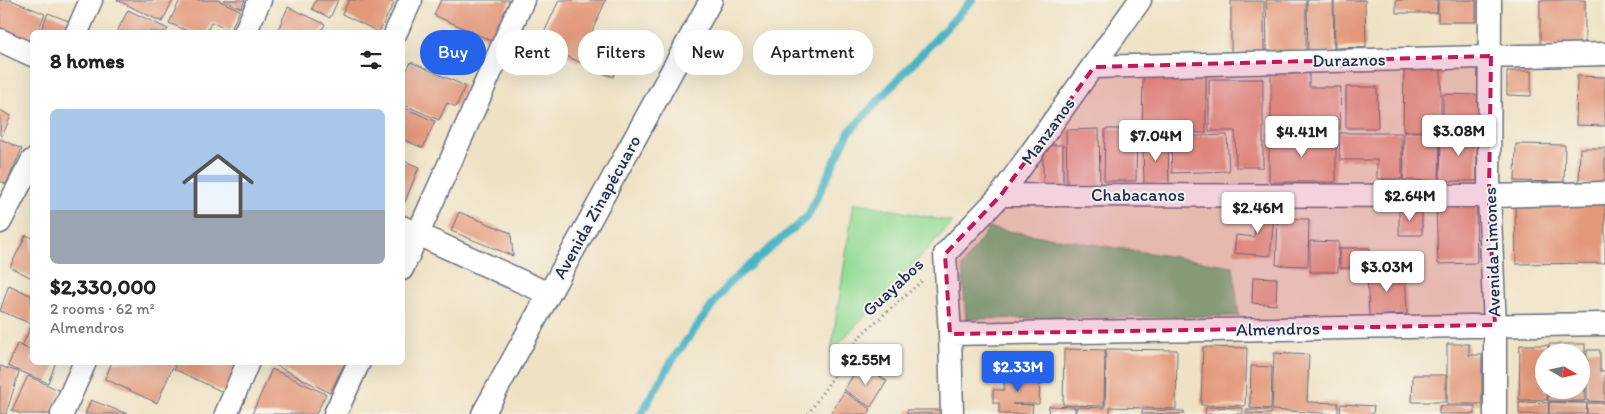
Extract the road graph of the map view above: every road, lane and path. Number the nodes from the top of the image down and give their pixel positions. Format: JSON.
{"nodes":[{"id":1,"x":91,"y":0,"type":"edge"},
{"id":2,"x":260,"y":0,"type":"edge"},
{"id":3,"x":411,"y":0,"type":"edge"},
{"id":4,"x":523,"y":0,"type":"edge"},
{"id":5,"x":1140,"y":0,"type":"edge"},
{"id":6,"x":1490,"y":0,"type":"edge"},
{"id":7,"x":708,"y":1,"type":"edge"},
{"id":8,"x":77,"y":30,"type":"edge"},
{"id":9,"x":246,"y":30,"type":"edge"},
{"id":10,"x":397,"y":30,"type":"edge"},
{"id":11,"x":0,"y":40,"type":"edge"},
{"id":12,"x":30,"y":54,"type":"edge"},
{"id":13,"x":1605,"y":54,"type":"edge"},
{"id":14,"x":1491,"y":56,"type":"junction"},
{"id":15,"x":1094,"y":67,"type":"junction"},
{"id":16,"x":30,"y":165,"type":"edge"},
{"id":17,"x":1605,"y":193,"type":"edge"},
{"id":18,"x":1001,"y":195,"type":"junction"},
{"id":19,"x":1489,"y":196,"type":"junction"},
{"id":20,"x":0,"y":222,"type":"edge"},
{"id":21,"x":410,"y":230,"type":"edge"},
{"id":22,"x":405,"y":254,"type":"edge"},
{"id":23,"x":945,"y":254,"type":"junction"},
{"id":24,"x":549,"y":294,"type":"junction"},
{"id":25,"x":1605,"y":324,"type":"edge"},
{"id":26,"x":1495,"y":325,"type":"junction"},
{"id":27,"x":950,"y":334,"type":"junction"},
{"id":28,"x":84,"y":365,"type":"edge"},
{"id":29,"x":247,"y":365,"type":"edge"},
{"id":30,"x":358,"y":365,"type":"edge"},
{"id":31,"x":62,"y":414,"type":"edge"},
{"id":32,"x":226,"y":414,"type":"edge"},
{"id":33,"x":335,"y":414,"type":"edge"},
{"id":34,"x":483,"y":414,"type":"edge"},
{"id":35,"x":808,"y":414,"type":"edge"},
{"id":36,"x":952,"y":414,"type":"edge"},
{"id":37,"x":1495,"y":414,"type":"edge"}],
"edges":[{"from":1,"to":8,"type":"street"},
{"from":2,"to":9,"type":"street"},
{"from":3,"to":10,"type":"street"},
{"from":4,"to":21,"type":"street"},
{"from":5,"to":15,"type":"street","name":"Manzanos"},
{"from":6,"to":14,"type":"street","name":"Avenida Limones"},
{"from":7,"to":24,"type":"street","name":"Avenida Zinapécuaro"},
{"from":11,"to":12,"type":"street"},
{"from":13,"to":14,"type":"street","name":"Duraznos"},
{"from":14,"to":15,"type":"street","name":"Duraznos"},
{"from":14,"to":19,"type":"street","name":"Avenida Limones"},
{"from":15,"to":18,"type":"street","name":"Manzanos"},
{"from":16,"to":20,"type":"street"},
{"from":17,"to":19,"type":"street","name":"Chabacanos"},
{"from":18,"to":19,"type":"street","name":"Chabacanos"},
{"from":18,"to":23,"type":"street","name":"Manzanos"},
{"from":19,"to":26,"type":"street","name":"Avenida Limones"},
{"from":21,"to":22,"type":"street"},
{"from":21,"to":24,"type":"street"},
{"from":23,"to":27,"type":"street"},
{"from":23,"to":35,"type":"path","name":"Guayabos"},
{"from":24,"to":34,"type":"street","name":"Avenida Zinapécuaro"},
{"from":25,"to":26,"type":"street","name":"Almendros"},
{"from":26,"to":27,"type":"street","name":"Almendros"},
{"from":26,"to":37,"type":"street","name":"Avenida Limones"},
{"from":27,"to":36,"type":"street"},
{"from":28,"to":31,"type":"street"},
{"from":29,"to":32,"type":"street"},
{"from":30,"to":33,"type":"street"}]}
